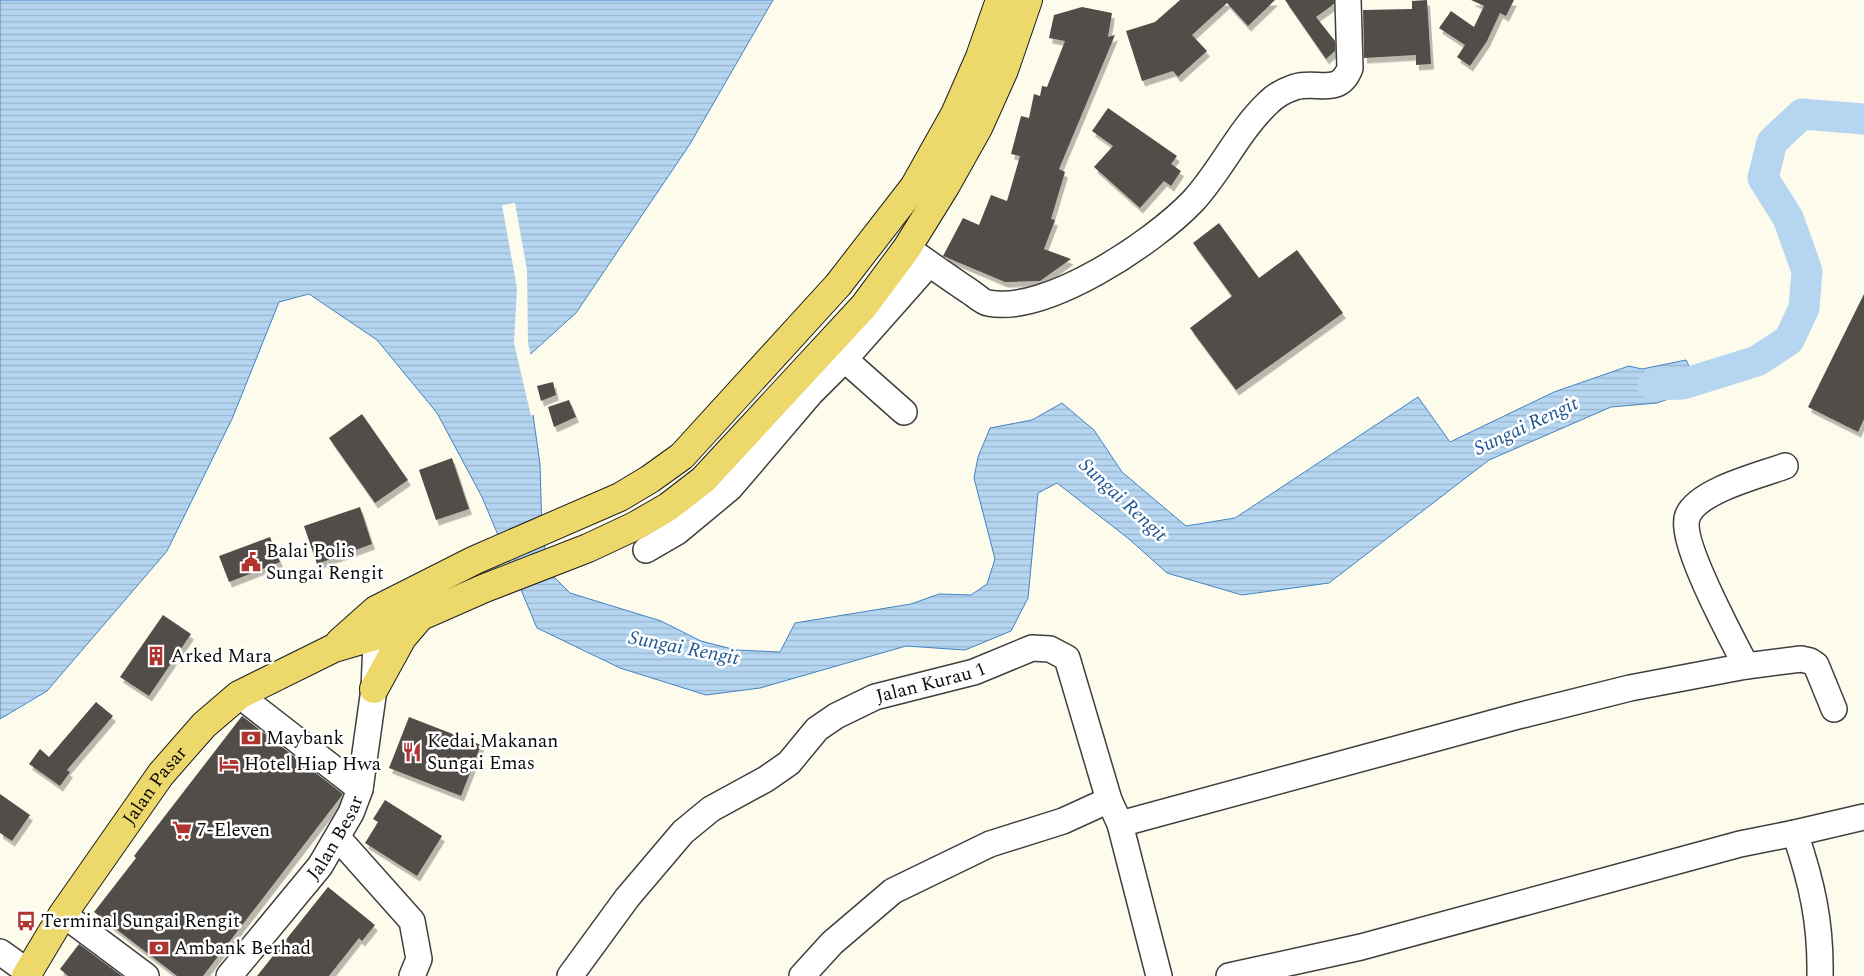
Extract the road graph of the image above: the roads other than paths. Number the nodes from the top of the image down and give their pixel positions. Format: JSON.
{"nodes":[{"id":1,"x":1000,"y":0,"type":"edge"},
{"id":2,"x":1028,"y":0,"type":"edge"},
{"id":3,"x":1348,"y":0,"type":"edge"},
{"id":4,"x":906,"y":248,"type":"junction"},
{"id":5,"x":930,"y":264,"type":"junction"},
{"id":6,"x":836,"y":352,"type":"junction"},
{"id":7,"x":904,"y":412,"type":"dead end"},
{"id":8,"x":1786,"y":466,"type":"dead end"},
{"id":9,"x":646,"y":550,"type":"dead end"},
{"id":10,"x":421,"y":615,"type":"junction"},
{"id":11,"x":377,"y":622,"type":"junction"},
{"id":12,"x":1746,"y":666,"type":"junction"},
{"id":13,"x":374,"y":690,"type":"junction"},
{"id":14,"x":239,"y":694,"type":"junction"},
{"id":15,"x":1834,"y":710,"type":"dead end"},
{"id":16,"x":360,"y":788,"type":"junction"},
{"id":17,"x":1109,"y":800,"type":"junction"},
{"id":18,"x":1864,"y":817,"type":"edge"},
{"id":19,"x":1120,"y":824,"type":"junction"},
{"id":20,"x":1795,"y":833,"type":"junction"},
{"id":21,"x":338,"y":838,"type":"junction"},
{"id":22,"x":63,"y":914,"type":"junction"},
{"id":23,"x":0,"y":952,"type":"edge"},
{"id":24,"x":27,"y":974,"type":"edge"},
{"id":25,"x":146,"y":976,"type":"edge"},
{"id":26,"x":229,"y":976,"type":"edge"},
{"id":27,"x":412,"y":976,"type":"edge"},
{"id":28,"x":570,"y":976,"type":"edge"},
{"id":29,"x":802,"y":976,"type":"edge"},
{"id":30,"x":1159,"y":976,"type":"edge"},
{"id":31,"x":1230,"y":976,"type":"edge"},
{"id":32,"x":1820,"y":976,"type":"edge"}],
"edges":[{"from":1,"to":11,"type":"main road"},
{"from":2,"to":4,"type":"main road"},
{"from":3,"to":5,"type":"street"},
{"from":4,"to":5,"type":"street"},
{"from":4,"to":6,"type":"main road"},
{"from":5,"to":6,"type":"street"},
{"from":6,"to":7,"type":"street"},
{"from":6,"to":9,"type":"street"},
{"from":6,"to":10,"type":"main road"},
{"from":8,"to":12,"type":"street"},
{"from":10,"to":11,"type":"main road"},
{"from":10,"to":13,"type":"main road"},
{"from":11,"to":13,"type":"street","name":"Jalan Besar"},
{"from":11,"to":14,"type":"main road","name":"Jalan Pasar"},
{"from":12,"to":15,"type":"street"},
{"from":12,"to":19,"type":"street"},
{"from":13,"to":16,"type":"street","name":"Jalan Besar"},
{"from":14,"to":16,"type":"street"},
{"from":14,"to":22,"type":"main road","name":"Jalan Pasar"},
{"from":16,"to":21,"type":"street","name":"Jalan Besar"},
{"from":17,"to":19,"type":"street","name":"Jalan Kurau 1"},
{"from":17,"to":28,"type":"street","name":"Jalan Kurau 1"},
{"from":17,"to":29,"type":"street"},
{"from":18,"to":20,"type":"street"},
{"from":19,"to":30,"type":"street","name":"Jalan Kurau 1"},
{"from":20,"to":31,"type":"street"},
{"from":20,"to":32,"type":"street"},
{"from":21,"to":26,"type":"street","name":"Jalan Besar"},
{"from":21,"to":27,"type":"street"},
{"from":22,"to":24,"type":"main road","name":"Jalan Pasar"},
{"from":22,"to":25,"type":"street"},
{"from":23,"to":24,"type":"street"}]}
